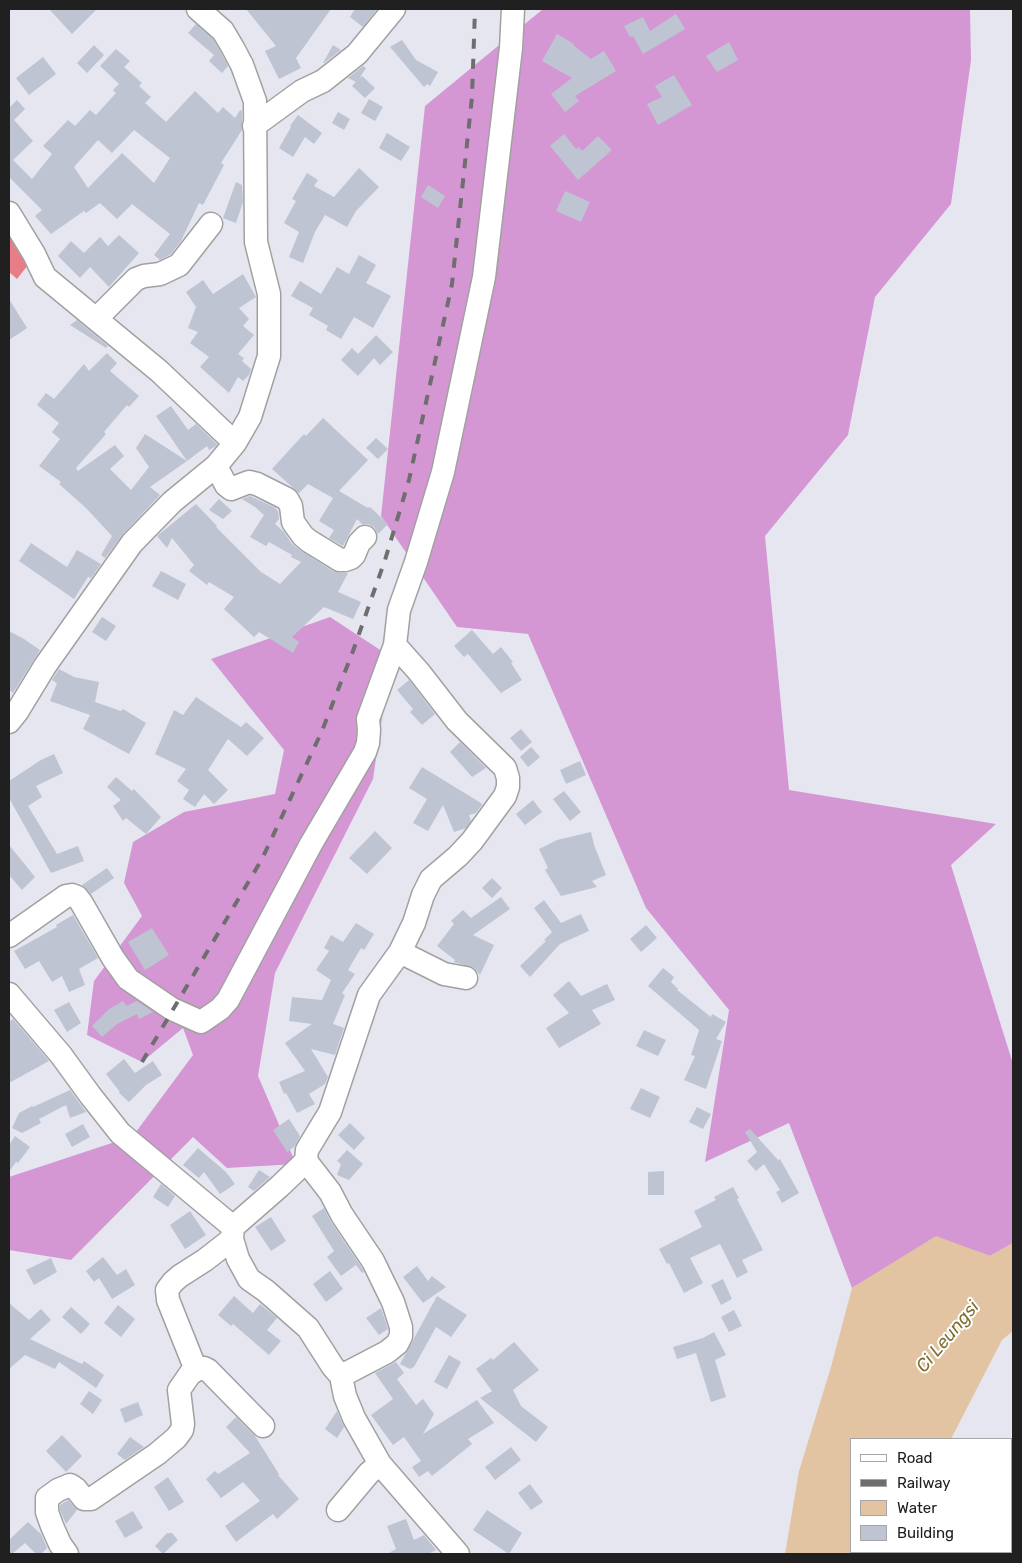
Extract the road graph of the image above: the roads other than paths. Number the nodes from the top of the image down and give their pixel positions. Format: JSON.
{"nodes":[{"id":1,"x":198,"y":9,"type":"edge"},
{"id":2,"x":394,"y":9,"type":"edge"},
{"id":3,"x":513,"y":9,"type":"edge"},
{"id":4,"x":254,"y":126,"type":"junction"},
{"id":5,"x":9,"y":212,"type":"edge"},
{"id":6,"x":212,"y":224,"type":"dead end"},
{"id":7,"x":97,"y":318,"type":"junction"},
{"id":8,"x":235,"y":443,"type":"junction"},
{"id":9,"x":216,"y":466,"type":"junction"},
{"id":10,"x":365,"y":537,"type":"dead end"},
{"id":11,"x":395,"y":645,"type":"junction"},
{"id":12,"x":9,"y":722,"type":"edge"},
{"id":13,"x":9,"y":936,"type":"edge"},
{"id":14,"x":400,"y":952,"type":"junction"},
{"id":15,"x":466,"y":978,"type":"dead end"},
{"id":16,"x":9,"y":994,"type":"edge"},
{"id":17,"x":306,"y":1160,"type":"junction"},
{"id":18,"x":233,"y":1233,"type":"junction"},
{"id":19,"x":196,"y":1370,"type":"junction"},
{"id":20,"x":341,"y":1376,"type":"junction"},
{"id":21,"x":263,"y":1426,"type":"dead end"},
{"id":22,"x":380,"y":1464,"type":"junction"},
{"id":23,"x":338,"y":1510,"type":"dead end"},
{"id":24,"x":67,"y":1554,"type":"edge"},
{"id":25,"x":458,"y":1554,"type":"edge"}],
"edges":[{"from":1,"to":4,"type":"street"},
{"from":2,"to":4,"type":"street"},
{"from":3,"to":11,"type":"street"},
{"from":4,"to":8,"type":"street"},
{"from":5,"to":7,"type":"street"},
{"from":6,"to":7,"type":"street"},
{"from":7,"to":8,"type":"street"},
{"from":8,"to":9,"type":"street"},
{"from":9,"to":10,"type":"street"},
{"from":9,"to":12,"type":"street"},
{"from":11,"to":13,"type":"street"},
{"from":11,"to":14,"type":"street"},
{"from":14,"to":15,"type":"street"},
{"from":14,"to":17,"type":"street"},
{"from":16,"to":18,"type":"street"},
{"from":17,"to":18,"type":"street"},
{"from":17,"to":20,"type":"street"},
{"from":18,"to":19,"type":"street"},
{"from":18,"to":20,"type":"street"},
{"from":19,"to":21,"type":"street"},
{"from":19,"to":24,"type":"street"},
{"from":20,"to":22,"type":"street"},
{"from":22,"to":23,"type":"street"},
{"from":22,"to":25,"type":"street"}]}
